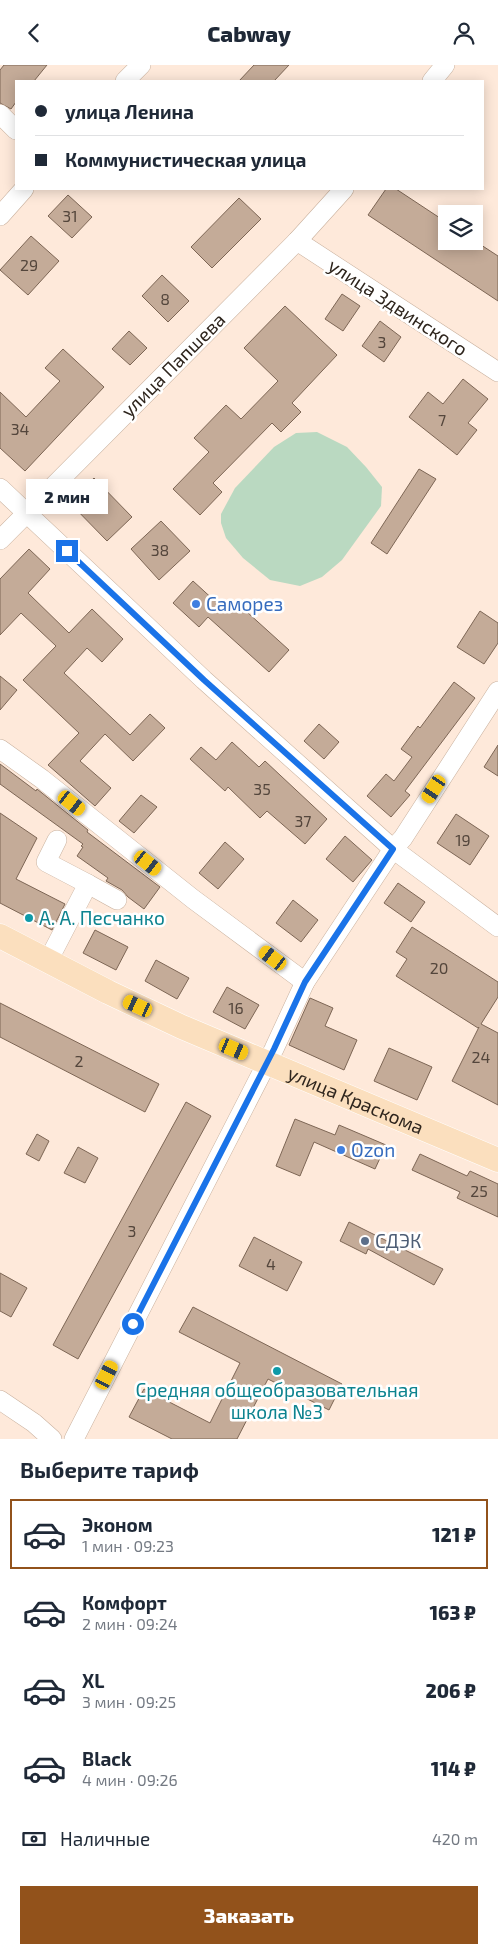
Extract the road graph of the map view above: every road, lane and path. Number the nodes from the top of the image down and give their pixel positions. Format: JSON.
{"nodes":[{"id":1,"x":141,"y":65,"type":"edge"},
{"id":2,"x":445,"y":65,"type":"edge"},
{"id":3,"x":126,"y":80,"type":"edge"},
{"id":4,"x":433,"y":80,"type":"edge"},
{"id":5,"x":0,"y":114,"type":"edge"},
{"id":6,"x":15,"y":129,"type":"edge"},
{"id":7,"x":23,"y":190,"type":"edge"},
{"id":8,"x":343,"y":190,"type":"edge"},
{"id":9,"x":0,"y":216,"type":"edge"},
{"id":10,"x":297,"y":241,"type":"junction"},
{"id":11,"x":498,"y":372,"type":"edge"},
{"id":12,"x":0,"y":488,"type":"edge"},
{"id":13,"x":26,"y":512,"type":"junction"},
{"id":14,"x":0,"y":540,"type":"edge"},
{"id":15,"x":498,"y":691,"type":"edge"},
{"id":16,"x":0,"y":749,"type":"edge"},
{"id":17,"x":58,"y":840,"type":"dead end"},
{"id":18,"x":393,"y":849,"type":"junction"},
{"id":19,"x":88,"y":884,"type":"junction"},
{"id":20,"x":117,"y":900,"type":"dead end"},
{"id":21,"x":498,"y":927,"type":"edge"},
{"id":22,"x":0,"y":936,"type":"edge"},
{"id":23,"x":48,"y":961,"type":"junction"},
{"id":24,"x":305,"y":982,"type":"junction"},
{"id":25,"x":267,"y":1062,"type":"junction"},
{"id":26,"x":498,"y":1160,"type":"edge"},
{"id":27,"x":0,"y":1400,"type":"edge"},
{"id":28,"x":52,"y":1439,"type":"edge"},
{"id":29,"x":74,"y":1439,"type":"edge"}],
"edges":[{"from":1,"to":3,"type":"street"},
{"from":2,"to":4,"type":"street"},
{"from":5,"to":6,"type":"street"},
{"from":7,"to":9,"type":"street"},
{"from":8,"to":10,"type":"street","name":"улица Папшева"},
{"from":10,"to":11,"type":"street","name":"улица Здвинского"},
{"from":10,"to":13,"type":"street","name":"улица Папшева"},
{"from":12,"to":13,"type":"street"},
{"from":13,"to":14,"type":"street","name":"улица Папшева"},
{"from":13,"to":18,"type":"street"},
{"from":15,"to":18,"type":"street"},
{"from":16,"to":24,"type":"street"},
{"from":17,"to":19,"type":"street"},
{"from":18,"to":21,"type":"street"},
{"from":18,"to":24,"type":"street"},
{"from":19,"to":20,"type":"street"},
{"from":19,"to":23,"type":"street"},
{"from":22,"to":23,"type":"main road","name":"улица Краскома"},
{"from":23,"to":25,"type":"main road","name":"улица Краскома"},
{"from":24,"to":25,"type":"street"},
{"from":25,"to":26,"type":"main road","name":"улица Краскома"},
{"from":25,"to":29,"type":"street"},
{"from":27,"to":28,"type":"street"}]}
